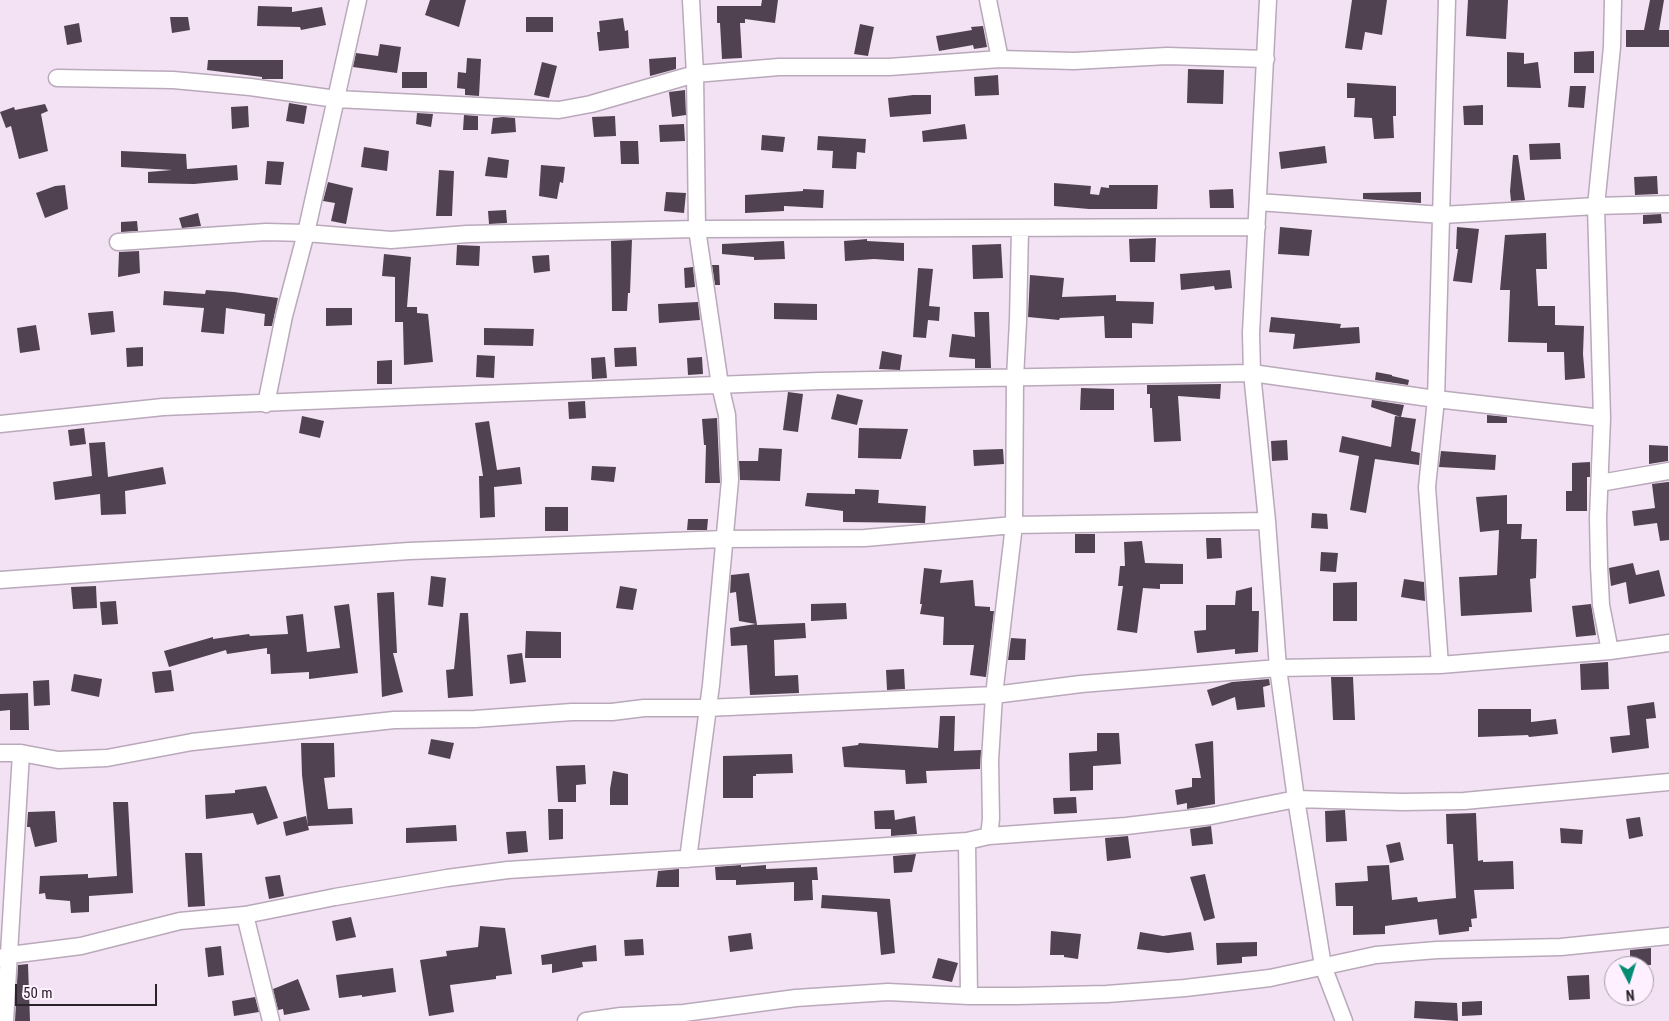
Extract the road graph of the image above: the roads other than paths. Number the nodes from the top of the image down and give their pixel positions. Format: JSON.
{"nodes":[{"id":1,"x":358,"y":0,"type":"edge"},
{"id":2,"x":691,"y":0,"type":"edge"},
{"id":3,"x":988,"y":0,"type":"edge"},
{"id":4,"x":1268,"y":0,"type":"edge"},
{"id":5,"x":1447,"y":0,"type":"edge"},
{"id":6,"x":1613,"y":0,"type":"edge"},
{"id":7,"x":1000,"y":59,"type":"junction"},
{"id":8,"x":1266,"y":59,"type":"junction"},
{"id":9,"x":694,"y":74,"type":"junction"},
{"id":10,"x":57,"y":78,"type":"dead end"},
{"id":11,"x":336,"y":99,"type":"junction"},
{"id":12,"x":1258,"y":202,"type":"junction"},
{"id":13,"x":1669,"y":204,"type":"edge"},
{"id":14,"x":1596,"y":206,"type":"junction"},
{"id":15,"x":1442,"y":215,"type":"junction"},
{"id":16,"x":1257,"y":227,"type":"junction"},
{"id":17,"x":697,"y":229,"type":"junction"},
{"id":18,"x":1020,"y":229,"type":"junction"},
{"id":19,"x":306,"y":233,"type":"junction"},
{"id":20,"x":118,"y":242,"type":"dead end"},
{"id":21,"x":1252,"y":373,"type":"junction"},
{"id":22,"x":1015,"y":378,"type":"junction"},
{"id":23,"x":720,"y":385,"type":"junction"},
{"id":24,"x":1436,"y":400,"type":"junction"},
{"id":25,"x":266,"y":404,"type":"junction"},
{"id":26,"x":1602,"y":418,"type":"junction"},
{"id":27,"x":0,"y":424,"type":"edge"},
{"id":28,"x":1669,"y":470,"type":"edge"},
{"id":29,"x":1600,"y":483,"type":"junction"},
{"id":30,"x":1266,"y":520,"type":"junction"},
{"id":31,"x":1014,"y":525,"type":"junction"},
{"id":32,"x":724,"y":539,"type":"junction"},
{"id":33,"x":0,"y":580,"type":"edge"},
{"id":34,"x":1669,"y":643,"type":"edge"},
{"id":35,"x":1610,"y":651,"type":"junction"},
{"id":36,"x":1440,"y":665,"type":"junction"},
{"id":37,"x":1278,"y":668,"type":"junction"},
{"id":38,"x":994,"y":695,"type":"junction"},
{"id":39,"x":706,"y":708,"type":"junction"},
{"id":40,"x":0,"y":753,"type":"edge"},
{"id":41,"x":21,"y":753,"type":"junction"},
{"id":42,"x":1669,"y":782,"type":"edge"},
{"id":43,"x":1296,"y":799,"type":"junction"},
{"id":44,"x":990,"y":836,"type":"junction"},
{"id":45,"x":967,"y":841,"type":"junction"},
{"id":46,"x":688,"y":858,"type":"junction"},
{"id":47,"x":246,"y":915,"type":"junction"},
{"id":48,"x":1669,"y":936,"type":"edge"},
{"id":49,"x":5,"y":956,"type":"edge"},
{"id":50,"x":1324,"y":966,"type":"junction"},
{"id":51,"x":969,"y":996,"type":"junction"},
{"id":52,"x":5,"y":1021,"type":"edge"},
{"id":53,"x":271,"y":1021,"type":"edge"},
{"id":54,"x":586,"y":1021,"type":"edge"},
{"id":55,"x":1344,"y":1021,"type":"edge"}],
"edges":[{"from":1,"to":11,"type":"street"},
{"from":2,"to":9,"type":"street"},
{"from":3,"to":7,"type":"street"},
{"from":4,"to":8,"type":"street"},
{"from":5,"to":15,"type":"street"},
{"from":6,"to":14,"type":"street"},
{"from":7,"to":8,"type":"street"},
{"from":7,"to":9,"type":"street"},
{"from":8,"to":12,"type":"street"},
{"from":9,"to":11,"type":"street"},
{"from":9,"to":17,"type":"street"},
{"from":10,"to":11,"type":"street"},
{"from":11,"to":19,"type":"street"},
{"from":12,"to":15,"type":"street"},
{"from":12,"to":16,"type":"street"},
{"from":13,"to":14,"type":"street"},
{"from":14,"to":15,"type":"street"},
{"from":14,"to":26,"type":"street"},
{"from":15,"to":24,"type":"street"},
{"from":16,"to":18,"type":"street"},
{"from":16,"to":21,"type":"street"},
{"from":17,"to":18,"type":"street"},
{"from":17,"to":19,"type":"street"},
{"from":17,"to":23,"type":"street"},
{"from":18,"to":22,"type":"street"},
{"from":19,"to":20,"type":"street"},
{"from":19,"to":25,"type":"street"},
{"from":21,"to":22,"type":"street"},
{"from":21,"to":24,"type":"street"},
{"from":21,"to":30,"type":"street"},
{"from":22,"to":23,"type":"street"},
{"from":22,"to":31,"type":"street"},
{"from":23,"to":25,"type":"street"},
{"from":23,"to":32,"type":"street"},
{"from":24,"to":26,"type":"street"},
{"from":24,"to":36,"type":"street"},
{"from":25,"to":27,"type":"street"},
{"from":26,"to":29,"type":"street"},
{"from":28,"to":29,"type":"street"},
{"from":29,"to":35,"type":"street"},
{"from":30,"to":31,"type":"street"},
{"from":30,"to":37,"type":"street"},
{"from":31,"to":32,"type":"street"},
{"from":31,"to":38,"type":"street"},
{"from":32,"to":33,"type":"street"},
{"from":32,"to":39,"type":"street"},
{"from":34,"to":35,"type":"street"},
{"from":35,"to":36,"type":"street"},
{"from":36,"to":37,"type":"street"},
{"from":37,"to":38,"type":"street"},
{"from":37,"to":43,"type":"street"},
{"from":38,"to":39,"type":"street"},
{"from":38,"to":44,"type":"street"},
{"from":39,"to":41,"type":"street"},
{"from":39,"to":46,"type":"street"},
{"from":40,"to":41,"type":"street"},
{"from":41,"to":49,"type":"street"},
{"from":42,"to":43,"type":"street"},
{"from":43,"to":44,"type":"street"},
{"from":43,"to":50,"type":"street"},
{"from":44,"to":45,"type":"street"},
{"from":45,"to":46,"type":"street"},
{"from":45,"to":51,"type":"street"},
{"from":46,"to":47,"type":"street"},
{"from":47,"to":49,"type":"street"},
{"from":47,"to":53,"type":"street"},
{"from":48,"to":50,"type":"street"},
{"from":49,"to":52,"type":"street"},
{"from":50,"to":51,"type":"street"},
{"from":50,"to":55,"type":"street"},
{"from":51,"to":54,"type":"street"}]}
